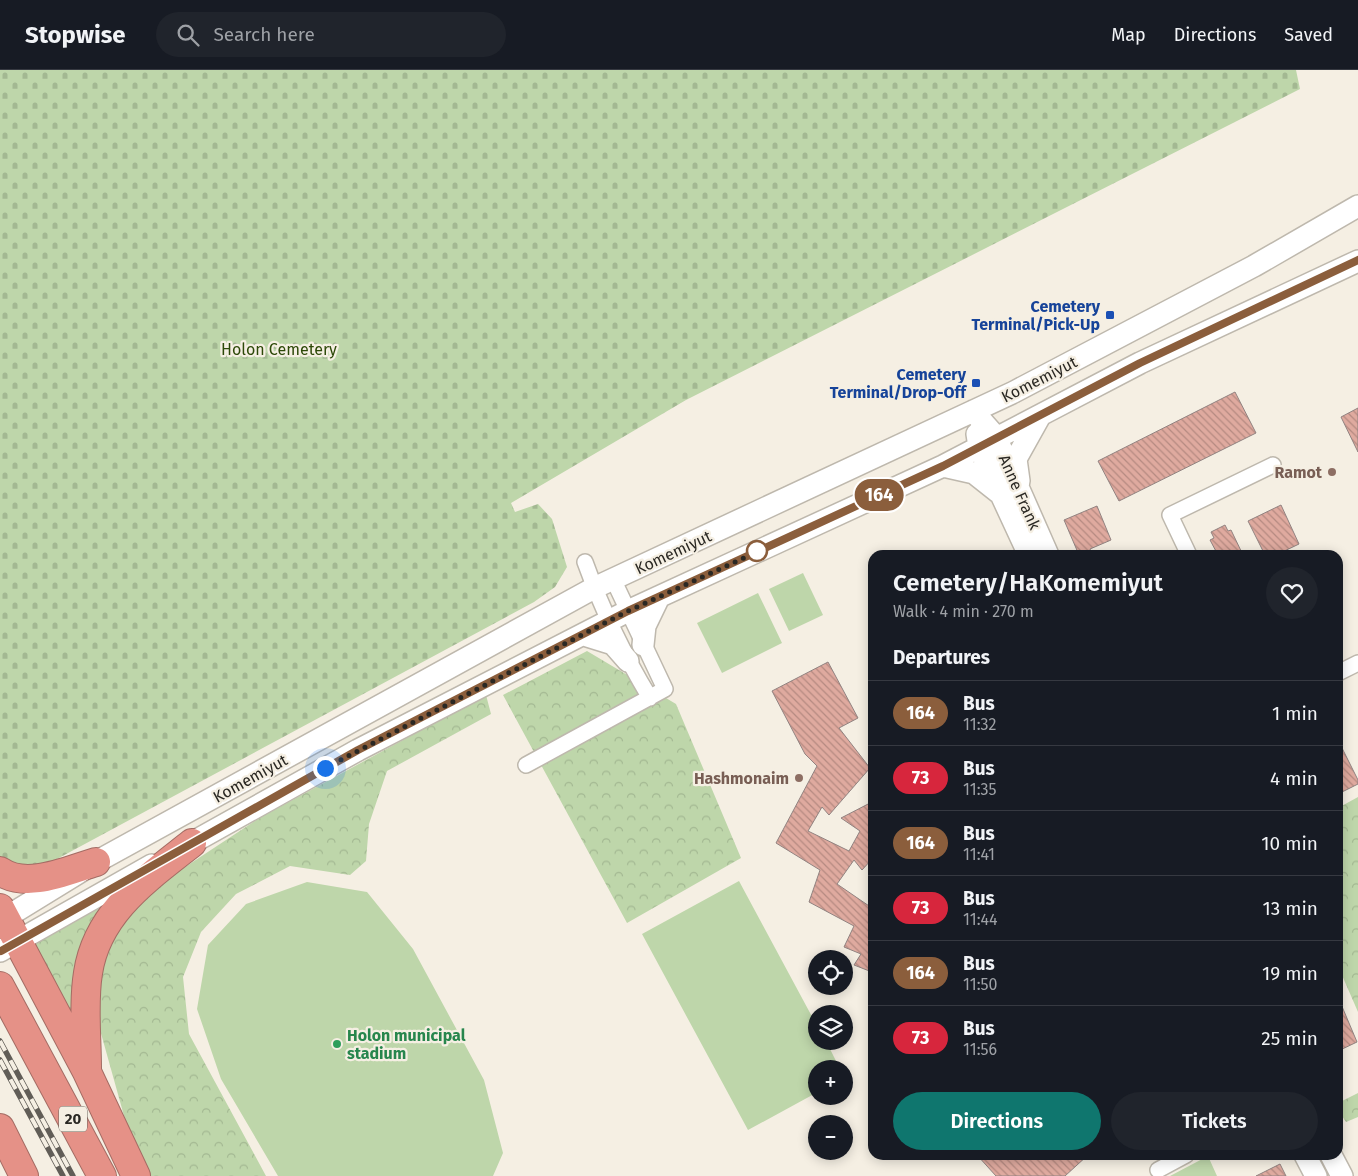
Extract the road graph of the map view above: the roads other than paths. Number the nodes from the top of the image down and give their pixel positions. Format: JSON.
{"nodes":[{"id":1,"x":1358,"y":206,"type":"edge"},
{"id":2,"x":1358,"y":260,"type":"edge"},
{"id":3,"x":973,"y":411,"type":"junction"},
{"id":4,"x":1040,"y":416,"type":"junction"},
{"id":5,"x":988,"y":442,"type":"junction"},
{"id":6,"x":1273,"y":465,"type":"dead end"},
{"id":7,"x":943,"y":466,"type":"junction"},
{"id":8,"x":1011,"y":493,"type":"junction"},
{"id":9,"x":1028,"y":550,"type":"edge"},
{"id":10,"x":1045,"y":550,"type":"edge"},
{"id":11,"x":1187,"y":550,"type":"edge"},
{"id":12,"x":585,"y":562,"type":"dead end"},
{"id":13,"x":604,"y":584,"type":"junction"},
{"id":14,"x":659,"y":597,"type":"junction"},
{"id":15,"x":619,"y":616,"type":"junction"},
{"id":16,"x":584,"y":635,"type":"junction"},
{"id":17,"x":643,"y":646,"type":"junction"},
{"id":18,"x":628,"y":661,"type":"junction"},
{"id":19,"x":1358,"y":663,"type":"edge"},
{"id":20,"x":1343,"y":670,"type":"edge"},
{"id":21,"x":650,"y":698,"type":"junction"},
{"id":22,"x":526,"y":765,"type":"dead end"},
{"id":23,"x":192,"y":843,"type":"junction"},
{"id":24,"x":96,"y":862,"type":"junction"},
{"id":25,"x":0,"y":872,"type":"edge"},
{"id":26,"x":4,"y":931,"type":"edge"},
{"id":27,"x":0,"y":986,"type":"edge"},
{"id":28,"x":87,"y":1072,"type":"junction"},
{"id":29,"x":0,"y":1128,"type":"edge"},
{"id":30,"x":1177,"y":1160,"type":"edge"},
{"id":31,"x":1308,"y":1160,"type":"edge"},
{"id":32,"x":1334,"y":1160,"type":"edge"},
{"id":33,"x":1158,"y":1170,"type":"dead end"},
{"id":34,"x":24,"y":1176,"type":"edge"},
{"id":35,"x":102,"y":1176,"type":"edge"},
{"id":36,"x":136,"y":1176,"type":"edge"},
{"id":37,"x":1316,"y":1176,"type":"edge"},
{"id":38,"x":1342,"y":1176,"type":"edge"}],
"edges":[{"from":1,"to":3,"type":"main road","name":"Komemiyut"},
{"from":2,"to":4,"type":"main road","name":"Komemiyut"},
{"from":3,"to":5,"type":"main road","name":"Anne Frank"},
{"from":3,"to":13,"type":"main road","name":"Komemiyut"},
{"from":4,"to":5,"type":"main road","name":"Komemiyut"},
{"from":4,"to":8,"type":"main road"},
{"from":5,"to":7,"type":"main road","name":"Komemiyut"},
{"from":5,"to":8,"type":"main road","name":"Anne Frank"},
{"from":6,"to":11,"type":"street"},
{"from":7,"to":8,"type":"main road"},
{"from":7,"to":14,"type":"main road","name":"Komemiyut"},
{"from":8,"to":9,"type":"main road","name":"Anne Frank"},
{"from":8,"to":10,"type":"main road","name":"Anne Frank"},
{"from":12,"to":13,"type":"street"},
{"from":13,"to":15,"type":"street"},
{"from":13,"to":15,"type":"street"},
{"from":13,"to":24,"type":"main road","name":"Komemiyut"},
{"from":14,"to":15,"type":"main road","name":"Komemiyut"},
{"from":14,"to":17,"type":"main road"},
{"from":15,"to":16,"type":"main road","name":"Komemiyut"},
{"from":15,"to":17,"type":"street"},
{"from":15,"to":18,"type":"street"},
{"from":16,"to":18,"type":"main road"},
{"from":16,"to":23,"type":"main road","name":"Komemiyut"},
{"from":17,"to":21,"type":"street"},
{"from":18,"to":21,"type":"street"},
{"from":19,"to":20,"type":"street"},
{"from":21,"to":22,"type":"street"},
{"from":23,"to":26,"type":"main road","name":"Komemiyut"},
{"from":23,"to":28,"type":"highway"},
{"from":24,"to":25,"type":"highway"},
{"from":24,"to":26,"type":"main road","name":"Komemiyut"},
{"from":26,"to":28,"type":"highway"},
{"from":27,"to":35,"type":"highway","number":"20"},
{"from":28,"to":36,"type":"highway"},
{"from":29,"to":34,"type":"highway"},
{"from":30,"to":33,"type":"street"},
{"from":31,"to":37,"type":"main road"},
{"from":32,"to":38,"type":"main road"}]}
